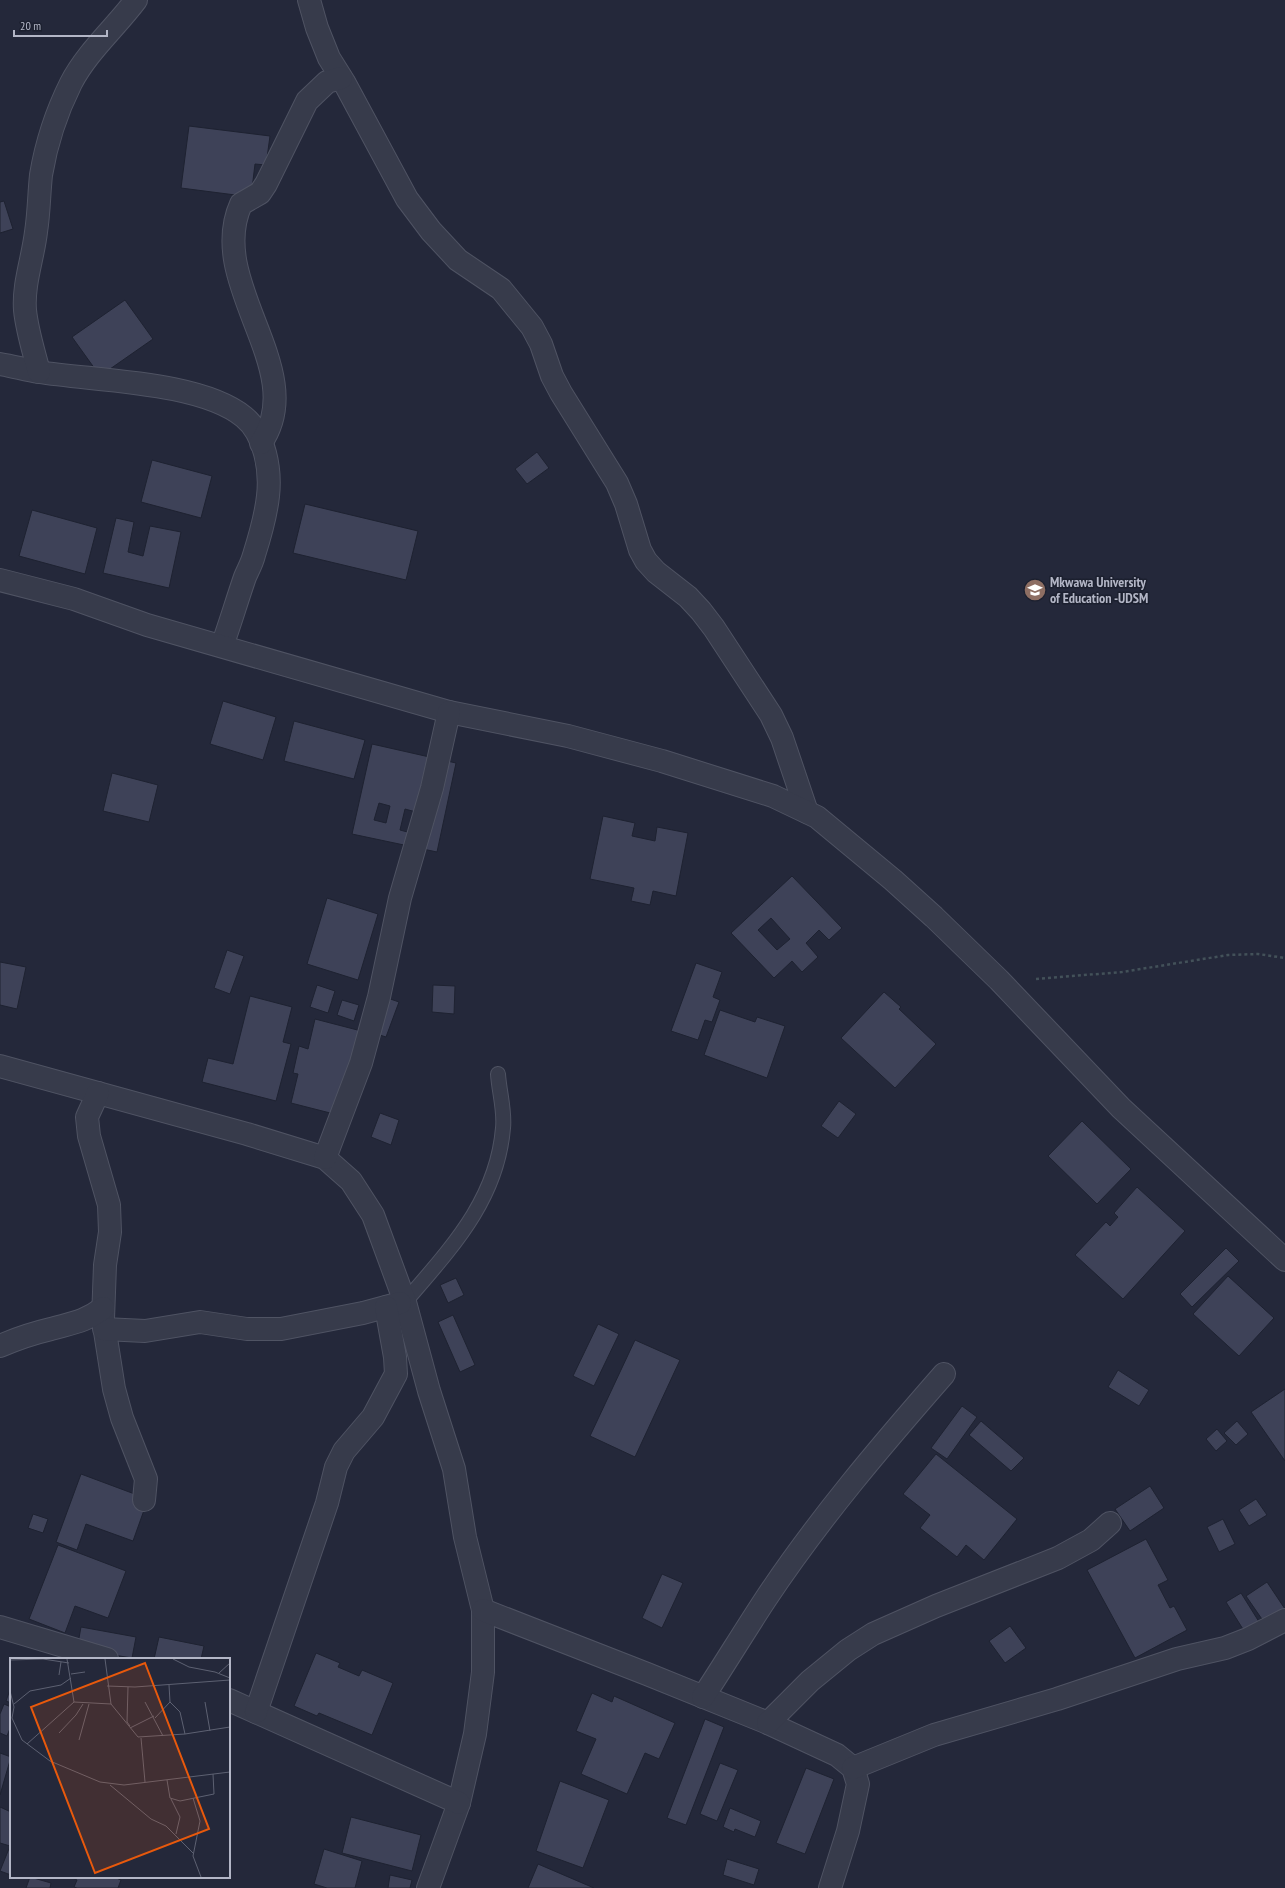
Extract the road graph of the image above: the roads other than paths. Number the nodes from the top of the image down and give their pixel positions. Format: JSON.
{"nodes":[{"id":1,"x":136,"y":0,"type":"edge"},
{"id":2,"x":309,"y":0,"type":"edge"},
{"id":3,"x":342,"y":78,"type":"junction"},
{"id":4,"x":0,"y":364,"type":"edge"},
{"id":5,"x":39,"y":372,"type":"junction"},
{"id":6,"x":261,"y":443,"type":"junction"},
{"id":7,"x":0,"y":580,"type":"edge"},
{"id":8,"x":222,"y":646,"type":"junction"},
{"id":9,"x":450,"y":712,"type":"junction"},
{"id":10,"x":807,"y":812,"type":"junction"},
{"id":11,"x":0,"y":1066,"type":"edge"},
{"id":12,"x":498,"y":1074,"type":"dead end"},
{"id":13,"x":98,"y":1093,"type":"junction"},
{"id":14,"x":325,"y":1158,"type":"junction"},
{"id":15,"x":1285,"y":1260,"type":"edge"},
{"id":16,"x":396,"y":1304,"type":"junction"},
{"id":17,"x":103,"y":1318,"type":"junction"},
{"id":18,"x":0,"y":1346,"type":"edge"},
{"id":19,"x":944,"y":1374,"type":"dead end"},
{"id":20,"x":144,"y":1500,"type":"dead end"},
{"id":21,"x":1110,"y":1524,"type":"dead end"},
{"id":22,"x":483,"y":1610,"type":"junction"},
{"id":23,"x":1285,"y":1620,"type":"edge"},
{"id":24,"x":0,"y":1626,"type":"edge"},
{"id":25,"x":104,"y":1658,"type":"edge"},
{"id":26,"x":703,"y":1697,"type":"junction"},
{"id":27,"x":230,"y":1700,"type":"edge"},
{"id":28,"x":256,"y":1712,"type":"junction"},
{"id":29,"x":768,"y":1723,"type":"junction"},
{"id":30,"x":853,"y":1768,"type":"junction"},
{"id":31,"x":458,"y":1803,"type":"junction"},
{"id":32,"x":428,"y":1888,"type":"edge"},
{"id":33,"x":830,"y":1888,"type":"edge"}],
"edges":[{"from":1,"to":5,"type":"street"},
{"from":2,"to":3,"type":"street"},
{"from":3,"to":6,"type":"street"},
{"from":3,"to":10,"type":"street"},
{"from":4,"to":5,"type":"street"},
{"from":5,"to":6,"type":"street"},
{"from":6,"to":8,"type":"street"},
{"from":7,"to":8,"type":"street"},
{"from":8,"to":9,"type":"street"},
{"from":9,"to":10,"type":"street"},
{"from":9,"to":14,"type":"street"},
{"from":10,"to":15,"type":"street"},
{"from":11,"to":13,"type":"street"},
{"from":12,"to":16,"type":"lane"},
{"from":13,"to":14,"type":"street"},
{"from":13,"to":17,"type":"street"},
{"from":14,"to":16,"type":"street"},
{"from":16,"to":17,"type":"street"},
{"from":16,"to":22,"type":"street"},
{"from":16,"to":28,"type":"street"},
{"from":17,"to":18,"type":"street"},
{"from":17,"to":20,"type":"street"},
{"from":19,"to":26,"type":"street"},
{"from":21,"to":29,"type":"street"},
{"from":22,"to":26,"type":"street"},
{"from":22,"to":31,"type":"street"},
{"from":23,"to":30,"type":"street"},
{"from":24,"to":25,"type":"street"},
{"from":26,"to":29,"type":"street"},
{"from":27,"to":28,"type":"street"},
{"from":28,"to":31,"type":"street"},
{"from":29,"to":30,"type":"street"},
{"from":30,"to":33,"type":"street"},
{"from":31,"to":32,"type":"street"}]}
